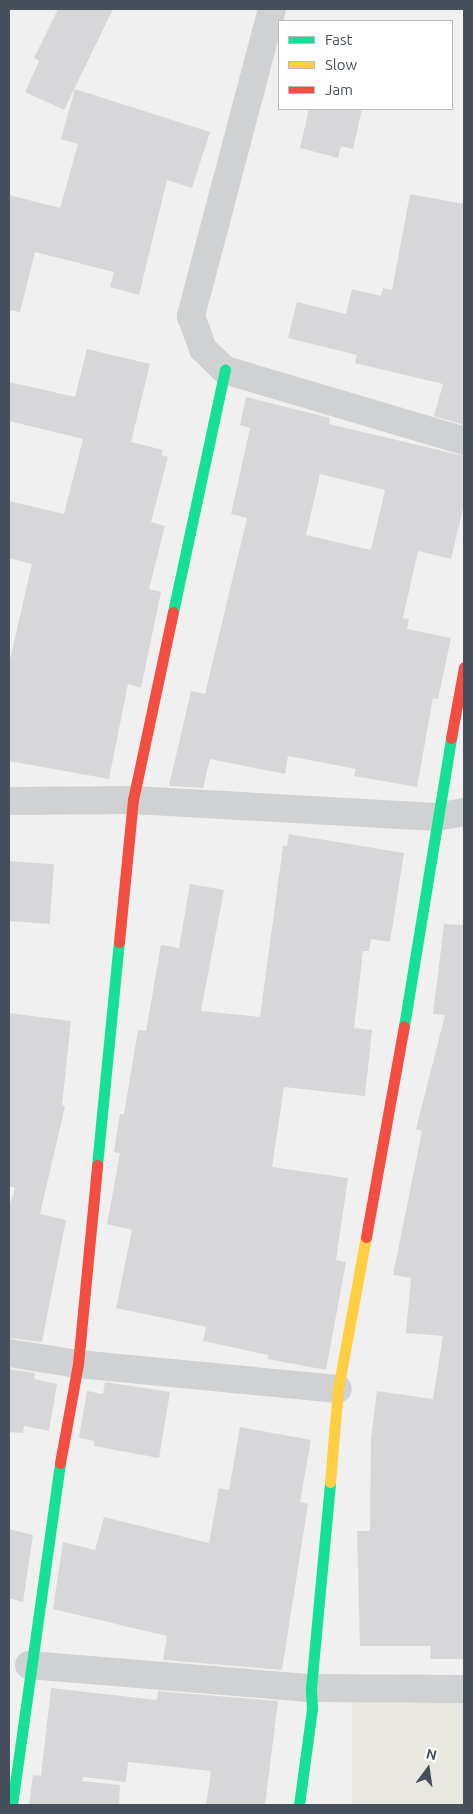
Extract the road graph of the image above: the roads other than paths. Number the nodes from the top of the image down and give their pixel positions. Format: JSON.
{"nodes":[{"id":1,"x":272,"y":9,"type":"edge"},
{"id":2,"x":225,"y":370,"type":"junction"},
{"id":3,"x":464,"y":441,"type":"edge"},
{"id":4,"x":464,"y":667,"type":"edge"},
{"id":5,"x":133,"y":800,"type":"junction"},
{"id":6,"x":9,"y":801,"type":"edge"},
{"id":7,"x":464,"y":812,"type":"edge"},
{"id":8,"x":436,"y":817,"type":"junction"},
{"id":9,"x":9,"y":1353,"type":"edge"},
{"id":10,"x":78,"y":1364,"type":"junction"},
{"id":11,"x":338,"y":1389,"type":"junction"},
{"id":12,"x":29,"y":1665,"type":"junction"},
{"id":13,"x":311,"y":1688,"type":"junction"},
{"id":14,"x":464,"y":1689,"type":"edge"},
{"id":15,"x":12,"y":1805,"type":"edge"},
{"id":16,"x":299,"y":1805,"type":"edge"}],
"edges":[{"from":1,"to":2,"type":"street"},
{"from":2,"to":3,"type":"street"},
{"from":2,"to":5,"type":"street"},
{"from":4,"to":8,"type":"street"},
{"from":5,"to":6,"type":"street"},
{"from":5,"to":8,"type":"street"},
{"from":5,"to":10,"type":"street"},
{"from":7,"to":8,"type":"street"},
{"from":8,"to":11,"type":"street"},
{"from":9,"to":10,"type":"street"},
{"from":10,"to":11,"type":"street"},
{"from":10,"to":12,"type":"street"},
{"from":11,"to":13,"type":"street"},
{"from":12,"to":13,"type":"street"},
{"from":12,"to":15,"type":"street"},
{"from":13,"to":14,"type":"street"},
{"from":13,"to":16,"type":"street"}]}
